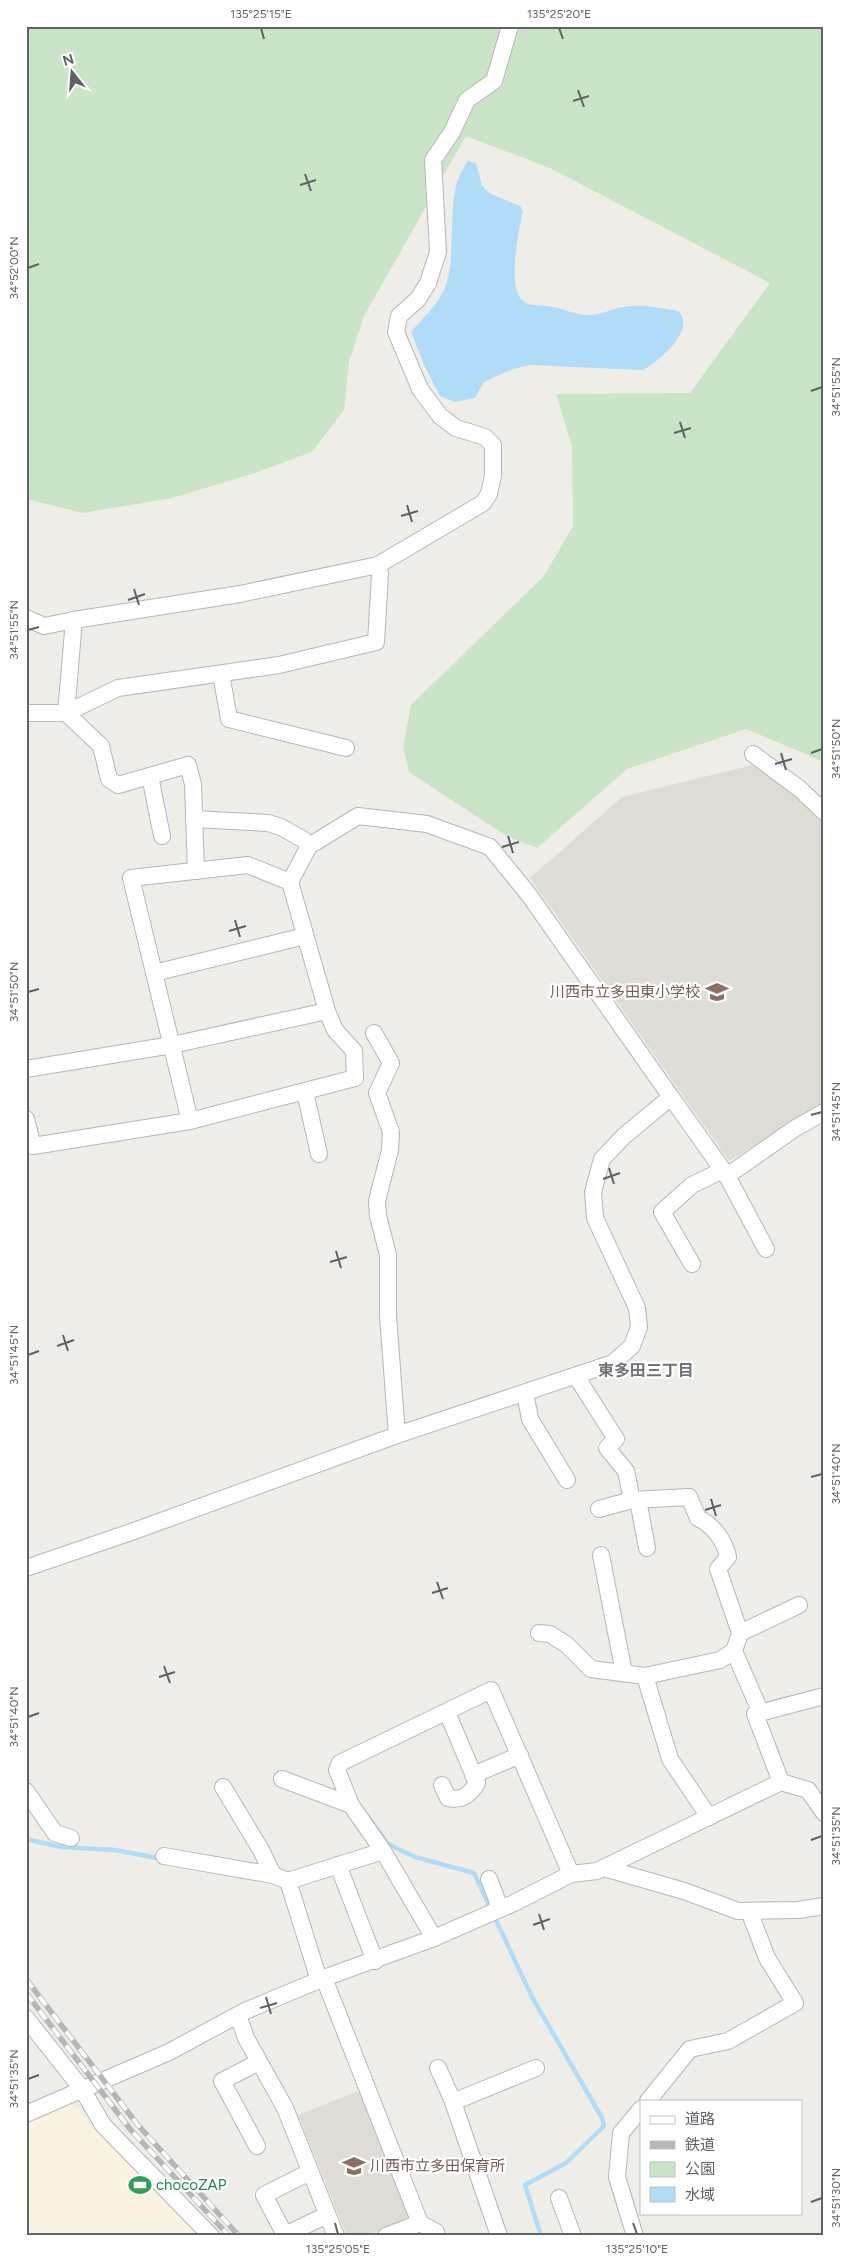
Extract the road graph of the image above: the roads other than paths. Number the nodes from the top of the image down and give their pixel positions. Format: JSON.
{"nodes":[{"id":1,"x":510,"y":26,"type":"edge"},
{"id":2,"x":378,"y":566,"type":"junction"},
{"id":3,"x":26,"y":618,"type":"edge"},
{"id":4,"x":74,"y":620,"type":"junction"},
{"id":5,"x":221,"y":674,"type":"junction"},
{"id":6,"x":26,"y":713,"type":"edge"},
{"id":7,"x":66,"y":714,"type":"junction"},
{"id":8,"x":346,"y":748,"type":"dead end"},
{"id":9,"x":753,"y":754,"type":"dead end"},
{"id":10,"x":150,"y":776,"type":"junction"},
{"id":11,"x":824,"y":812,"type":"edge"},
{"id":12,"x":194,"y":819,"type":"junction"},
{"id":13,"x":162,"y":836,"type":"dead end"},
{"id":14,"x":304,"y":840,"type":"dead end"},
{"id":15,"x":196,"y":871,"type":"junction"},
{"id":16,"x":290,"y":882,"type":"junction"},
{"id":17,"x":305,"y":936,"type":"junction"},
{"id":18,"x":154,"y":973,"type":"junction"},
{"id":19,"x":326,"y":1011,"type":"junction"},
{"id":20,"x":374,"y":1033,"type":"dead end"},
{"id":21,"x":172,"y":1045,"type":"junction"},
{"id":22,"x":26,"y":1069,"type":"edge"},
{"id":23,"x":305,"y":1092,"type":"junction"},
{"id":24,"x":671,"y":1097,"type":"junction"},
{"id":25,"x":824,"y":1112,"type":"edge"},
{"id":26,"x":26,"y":1119,"type":"edge"},
{"id":27,"x":190,"y":1121,"type":"junction"},
{"id":28,"x":319,"y":1154,"type":"dead end"},
{"id":29,"x":725,"y":1173,"type":"junction"},
{"id":30,"x":766,"y":1249,"type":"dead end"},
{"id":31,"x":692,"y":1264,"type":"dead end"},
{"id":32,"x":576,"y":1376,"type":"junction"},
{"id":33,"x":525,"y":1393,"type":"junction"},
{"id":34,"x":397,"y":1436,"type":"junction"},
{"id":35,"x":568,"y":1480,"type":"dead end"},
{"id":36,"x":635,"y":1500,"type":"junction"},
{"id":37,"x":599,"y":1509,"type":"dead end"},
{"id":38,"x":647,"y":1548,"type":"dead end"},
{"id":39,"x":601,"y":1555,"type":"dead end"},
{"id":40,"x":26,"y":1568,"type":"edge"},
{"id":41,"x":800,"y":1605,"type":"dead end"},
{"id":42,"x":539,"y":1633,"type":"dead end"},
{"id":43,"x":740,"y":1633,"type":"junction"},
{"id":44,"x":734,"y":1651,"type":"junction"},
{"id":45,"x":624,"y":1674,"type":"junction"},
{"id":46,"x":644,"y":1676,"type":"junction"},
{"id":47,"x":824,"y":1696,"type":"edge"},
{"id":48,"x":447,"y":1712,"type":"junction"},
{"id":49,"x":760,"y":1713,"type":"junction"},
{"id":50,"x":520,"y":1756,"type":"junction"},
{"id":51,"x":473,"y":1776,"type":"junction"},
{"id":52,"x":282,"y":1779,"type":"dead end"},
{"id":53,"x":781,"y":1782,"type":"junction"},
{"id":54,"x":442,"y":1785,"type":"dead end"},
{"id":55,"x":223,"y":1787,"type":"dead end"},
{"id":56,"x":26,"y":1791,"type":"edge"},
{"id":57,"x":352,"y":1805,"type":"junction"},
{"id":58,"x":824,"y":1813,"type":"edge"},
{"id":59,"x":709,"y":1817,"type":"junction"},
{"id":60,"x":70,"y":1838,"type":"dead end"},
{"id":61,"x":383,"y":1851,"type":"junction"},
{"id":62,"x":164,"y":1856,"type":"dead end"},
{"id":63,"x":338,"y":1865,"type":"junction"},
{"id":64,"x":604,"y":1868,"type":"junction"},
{"id":65,"x":571,"y":1874,"type":"junction"},
{"id":66,"x":280,"y":1878,"type":"junction"},
{"id":67,"x":489,"y":1879,"type":"dead end"},
{"id":68,"x":824,"y":1906,"type":"edge"},
{"id":69,"x":498,"y":1910,"type":"junction"},
{"id":70,"x":749,"y":1911,"type":"junction"},
{"id":71,"x":434,"y":1938,"type":"junction"},
{"id":72,"x":375,"y":1961,"type":"junction"},
{"id":73,"x":322,"y":1979,"type":"junction"},
{"id":74,"x":238,"y":2015,"type":"junction"},
{"id":75,"x":26,"y":2018,"type":"edge"},
{"id":76,"x":259,"y":2062,"type":"junction"},
{"id":77,"x":438,"y":2068,"type":"dead end"},
{"id":78,"x":536,"y":2068,"type":"dead end"},
{"id":79,"x":82,"y":2089,"type":"junction"},
{"id":80,"x":649,"y":2100,"type":"edge"},
{"id":81,"x":452,"y":2102,"type":"junction"},
{"id":82,"x":640,"y":2109,"type":"edge"},
{"id":83,"x":26,"y":2114,"type":"edge"},
{"id":84,"x":257,"y":2146,"type":"dead end"},
{"id":85,"x":310,"y":2172,"type":"junction"},
{"id":86,"x":559,"y":2198,"type":"dead end"},
{"id":87,"x":328,"y":2215,"type":"junction"},
{"id":88,"x":420,"y":2223,"type":"junction"},
{"id":89,"x":212,"y":2236,"type":"edge"},
{"id":90,"x":336,"y":2236,"type":"edge"},
{"id":91,"x":386,"y":2236,"type":"edge"},
{"id":92,"x":437,"y":2236,"type":"edge"},
{"id":93,"x":499,"y":2236,"type":"edge"},
{"id":94,"x":573,"y":2236,"type":"edge"},
{"id":95,"x":635,"y":2236,"type":"edge"}],
"edges":[{"from":1,"to":2,"type":"street"},
{"from":2,"to":4,"type":"street"},
{"from":2,"to":5,"type":"street"},
{"from":3,"to":4,"type":"street"},
{"from":4,"to":7,"type":"street"},
{"from":5,"to":7,"type":"street"},
{"from":5,"to":8,"type":"street"},
{"from":6,"to":7,"type":"street"},
{"from":7,"to":10,"type":"street"},
{"from":9,"to":11,"type":"street"},
{"from":10,"to":12,"type":"street"},
{"from":10,"to":13,"type":"street"},
{"from":12,"to":14,"type":"street"},
{"from":12,"to":15,"type":"street"},
{"from":15,"to":16,"type":"street"},
{"from":15,"to":18,"type":"street"},
{"from":16,"to":17,"type":"street"},
{"from":16,"to":24,"type":"street"},
{"from":17,"to":18,"type":"street"},
{"from":17,"to":19,"type":"street"},
{"from":18,"to":21,"type":"street"},
{"from":19,"to":21,"type":"street"},
{"from":19,"to":23,"type":"street"},
{"from":20,"to":34,"type":"street"},
{"from":21,"to":22,"type":"street"},
{"from":21,"to":27,"type":"street"},
{"from":23,"to":27,"type":"street"},
{"from":23,"to":28,"type":"street"},
{"from":24,"to":29,"type":"street"},
{"from":24,"to":32,"type":"street"},
{"from":25,"to":29,"type":"street"},
{"from":26,"to":27,"type":"street"},
{"from":29,"to":30,"type":"street"},
{"from":29,"to":31,"type":"street"},
{"from":32,"to":33,"type":"street"},
{"from":32,"to":36,"type":"street"},
{"from":33,"to":34,"type":"street"},
{"from":33,"to":35,"type":"street"},
{"from":34,"to":40,"type":"street"},
{"from":36,"to":37,"type":"street"},
{"from":36,"to":38,"type":"street"},
{"from":36,"to":43,"type":"street"},
{"from":39,"to":45,"type":"street"},
{"from":41,"to":43,"type":"street"},
{"from":42,"to":45,"type":"street"},
{"from":43,"to":44,"type":"street"},
{"from":44,"to":46,"type":"street"},
{"from":44,"to":49,"type":"street"},
{"from":45,"to":46,"type":"street"},
{"from":46,"to":59,"type":"street"},
{"from":47,"to":49,"type":"street"},
{"from":48,"to":50,"type":"street"},
{"from":48,"to":51,"type":"street"},
{"from":48,"to":57,"type":"street"},
{"from":49,"to":53,"type":"street"},
{"from":50,"to":51,"type":"street"},
{"from":50,"to":65,"type":"street"},
{"from":51,"to":54,"type":"street"},
{"from":52,"to":57,"type":"street"},
{"from":53,"to":58,"type":"street"},
{"from":53,"to":59,"type":"street"},
{"from":55,"to":66,"type":"street"},
{"from":56,"to":60,"type":"street"},
{"from":57,"to":61,"type":"street"},
{"from":59,"to":64,"type":"street"},
{"from":61,"to":63,"type":"street"},
{"from":61,"to":71,"type":"street"},
{"from":62,"to":66,"type":"street"},
{"from":63,"to":66,"type":"street"},
{"from":63,"to":72,"type":"street"},
{"from":64,"to":65,"type":"street"},
{"from":64,"to":70,"type":"street"},
{"from":65,"to":69,"type":"street"},
{"from":66,"to":73,"type":"street"},
{"from":67,"to":69,"type":"street"},
{"from":68,"to":70,"type":"street"},
{"from":69,"to":71,"type":"street"},
{"from":70,"to":80,"type":"street"},
{"from":71,"to":72,"type":"street"},
{"from":72,"to":73,"type":"street"},
{"from":73,"to":74,"type":"street"},
{"from":73,"to":88,"type":"street"},
{"from":74,"to":76,"type":"street"},
{"from":74,"to":79,"type":"street"},
{"from":75,"to":79,"type":"street"},
{"from":76,"to":84,"type":"street"},
{"from":76,"to":85,"type":"street"},
{"from":77,"to":81,"type":"street"},
{"from":78,"to":81,"type":"street"},
{"from":79,"to":83,"type":"street"},
{"from":79,"to":89,"type":"street"},
{"from":81,"to":93,"type":"street"},
{"from":82,"to":95,"type":"street"},
{"from":85,"to":87,"type":"street"},
{"from":85,"to":87,"type":"street"},
{"from":86,"to":94,"type":"street"},
{"from":87,"to":90,"type":"street"},
{"from":88,"to":91,"type":"street"},
{"from":88,"to":92,"type":"street"}]}
